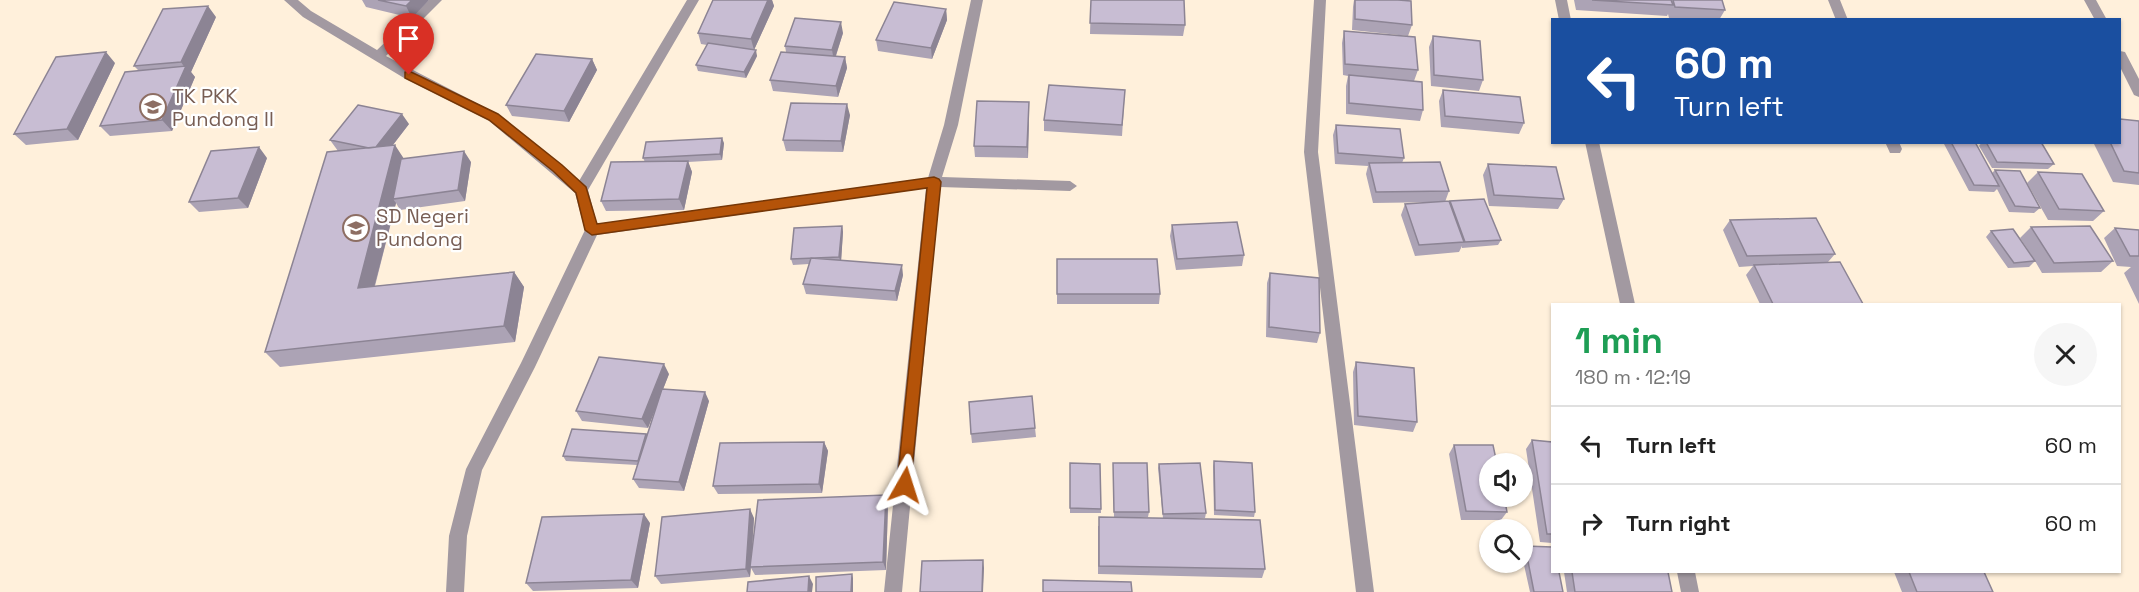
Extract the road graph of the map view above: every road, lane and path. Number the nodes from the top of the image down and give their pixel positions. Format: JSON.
{"nodes":[{"id":1,"x":290,"y":0,"type":"edge"},
{"id":2,"x":436,"y":0,"type":"edge"},
{"id":3,"x":693,"y":0,"type":"edge"},
{"id":4,"x":977,"y":0,"type":"edge"},
{"id":5,"x":1320,"y":0,"type":"edge"},
{"id":6,"x":1561,"y":0,"type":"edge"},
{"id":7,"x":1834,"y":0,"type":"edge"},
{"id":8,"x":2090,"y":0,"type":"edge"},
{"id":9,"x":1565,"y":18,"type":"edge"},
{"id":10,"x":1841,"y":18,"type":"edge"},
{"id":11,"x":2100,"y":18,"type":"edge"},
{"id":12,"x":378,"y":56,"type":"junction"},
{"id":13,"x":2121,"y":57,"type":"edge"},
{"id":14,"x":2139,"y":92,"type":"edge"},
{"id":15,"x":1592,"y":144,"type":"edge"},
{"id":16,"x":934,"y":182,"type":"junction"},
{"id":17,"x":1070,"y":186,"type":"dead end"},
{"id":18,"x":581,"y":190,"type":"junction"},
{"id":19,"x":592,"y":230,"type":"junction"},
{"id":20,"x":1628,"y":303,"type":"edge"},
{"id":21,"x":1686,"y":573,"type":"edge"},
{"id":22,"x":455,"y":592,"type":"edge"},
{"id":23,"x":893,"y":592,"type":"edge"},
{"id":24,"x":1365,"y":592,"type":"edge"},
{"id":25,"x":1690,"y":592,"type":"edge"}],
"edges":[{"from":1,"to":12,"type":"street"},
{"from":2,"to":12,"type":"street"},
{"from":3,"to":18,"type":"street"},
{"from":4,"to":16,"type":"street"},
{"from":5,"to":24,"type":"street"},
{"from":6,"to":9,"type":"street"},
{"from":7,"to":10,"type":"street"},
{"from":8,"to":11,"type":"street"},
{"from":12,"to":18,"type":"street"},
{"from":13,"to":14,"type":"street"},
{"from":15,"to":20,"type":"street"},
{"from":16,"to":17,"type":"street"},
{"from":16,"to":19,"type":"street"},
{"from":16,"to":23,"type":"street"},
{"from":18,"to":19,"type":"street"},
{"from":19,"to":22,"type":"street"},
{"from":21,"to":25,"type":"street"}]}
